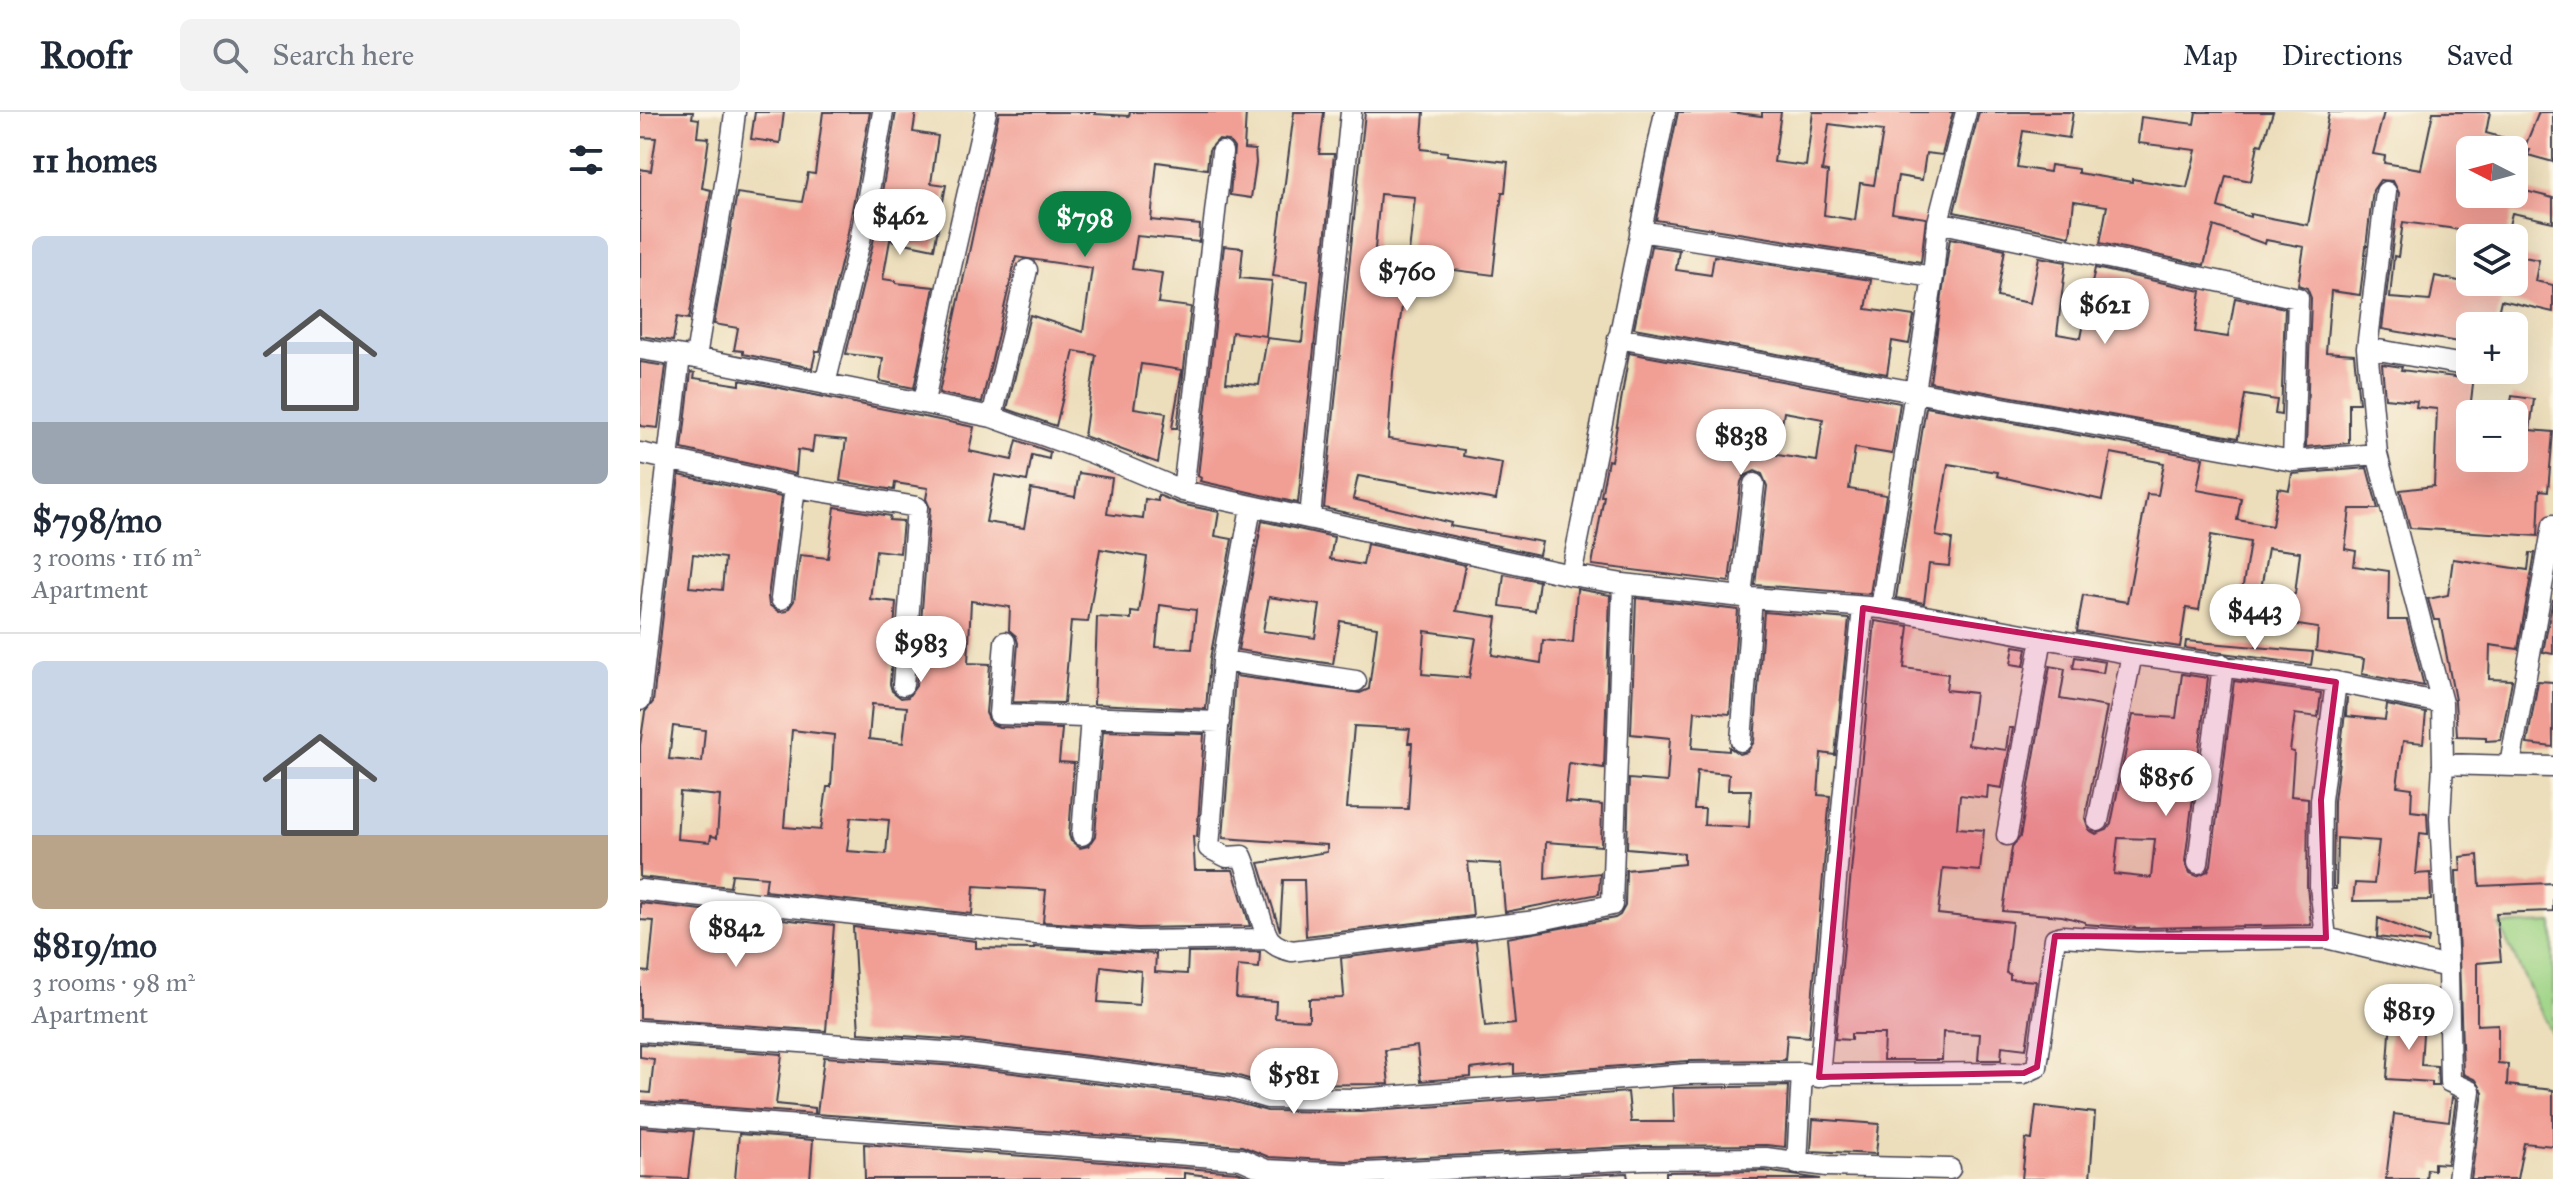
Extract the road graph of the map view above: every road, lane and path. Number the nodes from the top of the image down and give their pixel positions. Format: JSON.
{"nodes":[{"id":1,"x":735,"y":112,"type":"edge"},
{"id":2,"x":883,"y":112,"type":"edge"},
{"id":3,"x":986,"y":112,"type":"edge"},
{"id":4,"x":1351,"y":112,"type":"edge"},
{"id":5,"x":1665,"y":112,"type":"edge"},
{"id":6,"x":1966,"y":112,"type":"edge"},
{"id":7,"x":1222,"y":152,"type":"dead end"},
{"id":8,"x":2386,"y":192,"type":"dead end"},
{"id":9,"x":1938,"y":222,"type":"junction"},
{"id":10,"x":1640,"y":231,"type":"junction"},
{"id":11,"x":1027,"y":270,"type":"dead end"},
{"id":12,"x":1933,"y":277,"type":"junction"},
{"id":13,"x":1618,"y":338,"type":"junction"},
{"id":14,"x":2367,"y":348,"type":"junction"},
{"id":15,"x":640,"y":349,"type":"edge"},
{"id":16,"x":688,"y":357,"type":"junction"},
{"id":17,"x":2456,"y":364,"type":"edge"},
{"id":18,"x":825,"y":384,"type":"junction"},
{"id":19,"x":1913,"y":393,"type":"junction"},
{"id":20,"x":924,"y":402,"type":"junction"},
{"id":21,"x":992,"y":417,"type":"junction"},
{"id":22,"x":640,"y":453,"type":"edge"},
{"id":23,"x":2377,"y":454,"type":"junction"},
{"id":24,"x":669,"y":458,"type":"junction"},
{"id":25,"x":2293,"y":461,"type":"junction"},
{"id":26,"x":1754,"y":484,"type":"dead end"},
{"id":27,"x":795,"y":487,"type":"junction"},
{"id":28,"x":1183,"y":491,"type":"junction"},
{"id":29,"x":1251,"y":507,"type":"junction"},
{"id":30,"x":1310,"y":517,"type":"junction"},
{"id":31,"x":2553,"y":525,"type":"edge"},
{"id":32,"x":2553,"y":532,"type":"edge"},
{"id":33,"x":1571,"y":575,"type":"junction"},
{"id":34,"x":1623,"y":584,"type":"junction"},
{"id":35,"x":1747,"y":597,"type":"junction"},
{"id":36,"x":781,"y":599,"type":"dead end"},
{"id":37,"x":1872,"y":608,"type":"junction"},
{"id":38,"x":2042,"y":638,"type":"junction"},
{"id":39,"x":1005,"y":642,"type":"dead end"},
{"id":40,"x":2132,"y":654,"type":"junction"},
{"id":41,"x":1223,"y":661,"type":"junction"},
{"id":42,"x":2223,"y":665,"type":"junction"},
{"id":43,"x":1356,"y":681,"type":"dead end"},
{"id":44,"x":2336,"y":682,"type":"junction"},
{"id":45,"x":903,"y":685,"type":"dead end"},
{"id":46,"x":640,"y":700,"type":"edge"},
{"id":47,"x":2442,"y":703,"type":"junction"},
{"id":48,"x":1091,"y":717,"type":"junction"},
{"id":49,"x":1219,"y":722,"type":"junction"},
{"id":50,"x":1741,"y":741,"type":"dead end"},
{"id":51,"x":2443,"y":764,"type":"junction"},
{"id":52,"x":2510,"y":765,"type":"junction"},
{"id":53,"x":2553,"y":767,"type":"edge"},
{"id":54,"x":2098,"y":821,"type":"dead end"},
{"id":55,"x":1082,"y":835,"type":"dead end"},
{"id":56,"x":2007,"y":835,"type":"dead end"},
{"id":57,"x":2198,"y":863,"type":"dead end"},
{"id":58,"x":640,"y":890,"type":"edge"},
{"id":59,"x":2326,"y":938,"type":"junction"},
{"id":60,"x":1268,"y":939,"type":"junction"},
{"id":61,"x":2448,"y":967,"type":"junction"},
{"id":62,"x":640,"y":1031,"type":"edge"},
{"id":63,"x":1810,"y":1075,"type":"junction"},
{"id":64,"x":640,"y":1114,"type":"edge"},
{"id":65,"x":1797,"y":1164,"type":"junction"},
{"id":66,"x":1950,"y":1169,"type":"dead end"},
{"id":67,"x":2458,"y":1179,"type":"edge"}],
"edges":[{"from":1,"to":16,"type":"street"},
{"from":2,"to":18,"type":"street"},
{"from":3,"to":20,"type":"street"},
{"from":4,"to":30,"type":"street"},
{"from":5,"to":10,"type":"street"},
{"from":6,"to":9,"type":"street"},
{"from":7,"to":28,"type":"street"},
{"from":8,"to":14,"type":"street"},
{"from":9,"to":12,"type":"street"},
{"from":9,"to":25,"type":"street"},
{"from":10,"to":12,"type":"street"},
{"from":10,"to":13,"type":"street"},
{"from":11,"to":21,"type":"street"},
{"from":12,"to":19,"type":"street"},
{"from":13,"to":19,"type":"street"},
{"from":13,"to":33,"type":"street"},
{"from":14,"to":17,"type":"street"},
{"from":14,"to":23,"type":"street"},
{"from":15,"to":16,"type":"street"},
{"from":16,"to":18,"type":"street"},
{"from":16,"to":24,"type":"street"},
{"from":18,"to":20,"type":"street"},
{"from":19,"to":25,"type":"street"},
{"from":19,"to":37,"type":"street"},
{"from":20,"to":21,"type":"street"},
{"from":21,"to":28,"type":"street"},
{"from":22,"to":24,"type":"street"},
{"from":23,"to":25,"type":"street"},
{"from":23,"to":47,"type":"street"},
{"from":24,"to":27,"type":"street"},
{"from":24,"to":46,"type":"street"},
{"from":26,"to":35,"type":"street"},
{"from":27,"to":36,"type":"street"},
{"from":27,"to":45,"type":"street"},
{"from":28,"to":29,"type":"street"},
{"from":29,"to":30,"type":"street"},
{"from":29,"to":41,"type":"street"},
{"from":30,"to":33,"type":"street"},
{"from":31,"to":32,"type":"street"},
{"from":32,"to":52,"type":"street"},
{"from":33,"to":34,"type":"street"},
{"from":34,"to":35,"type":"street"},
{"from":34,"to":60,"type":"street"},
{"from":35,"to":37,"type":"street"},
{"from":35,"to":50,"type":"street"},
{"from":37,"to":38,"type":"street"},
{"from":37,"to":63,"type":"street"},
{"from":38,"to":40,"type":"street"},
{"from":38,"to":56,"type":"street"},
{"from":39,"to":48,"type":"street"},
{"from":40,"to":42,"type":"street"},
{"from":40,"to":54,"type":"street"},
{"from":41,"to":43,"type":"street"},
{"from":41,"to":49,"type":"street"},
{"from":42,"to":44,"type":"street"},
{"from":42,"to":57,"type":"street"},
{"from":44,"to":47,"type":"street"},
{"from":44,"to":59,"type":"street"},
{"from":47,"to":51,"type":"street"},
{"from":48,"to":49,"type":"street"},
{"from":48,"to":55,"type":"street"},
{"from":49,"to":60,"type":"street"},
{"from":51,"to":52,"type":"street"},
{"from":51,"to":61,"type":"street"},
{"from":52,"to":53,"type":"street"},
{"from":58,"to":60,"type":"street"},
{"from":59,"to":61,"type":"street"},
{"from":59,"to":63,"type":"street"},
{"from":61,"to":67,"type":"street"},
{"from":62,"to":63,"type":"street"},
{"from":63,"to":65,"type":"street"},
{"from":64,"to":65,"type":"street"},
{"from":65,"to":66,"type":"street"}]}
